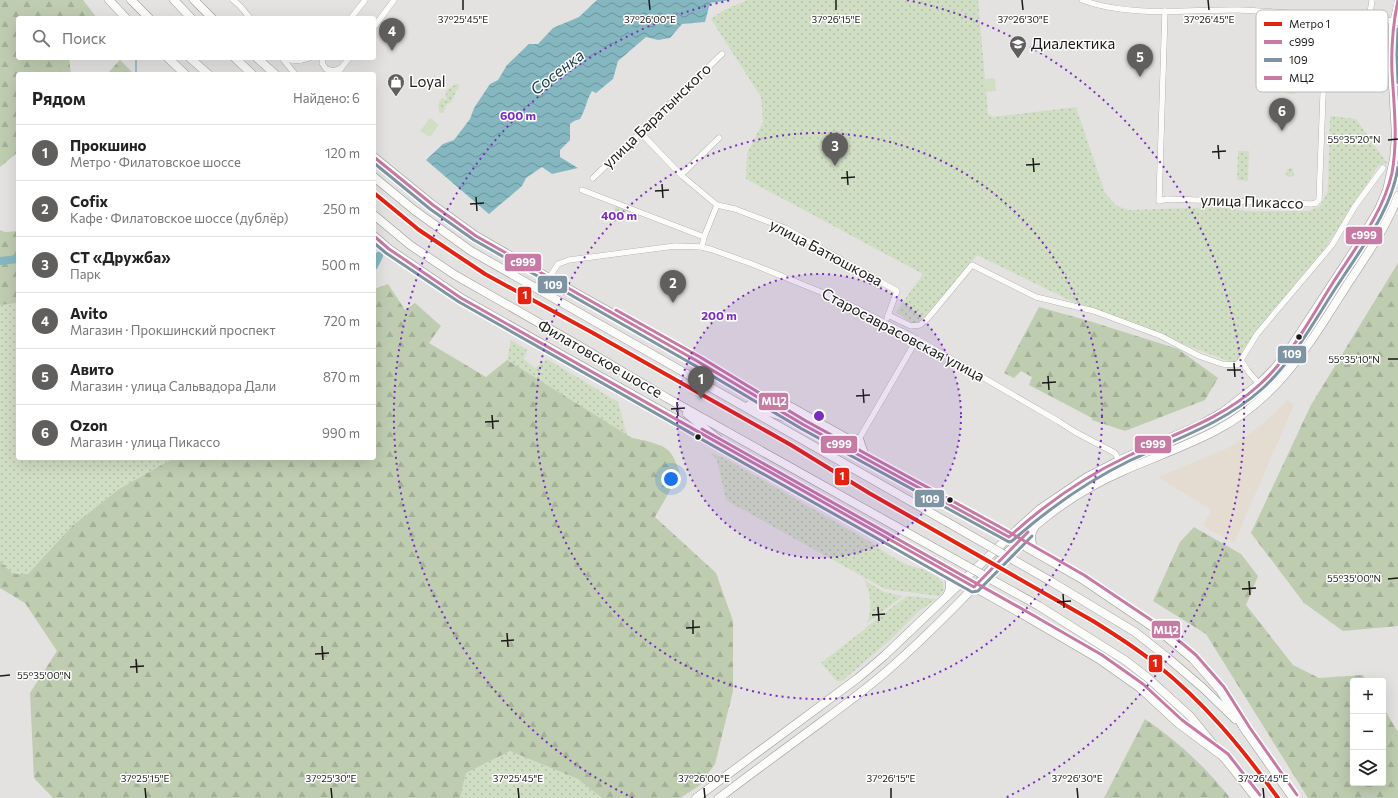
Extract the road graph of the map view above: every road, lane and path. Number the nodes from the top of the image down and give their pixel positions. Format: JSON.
{"nodes":[{"id":1,"x":109,"y":0,"type":"edge"},
{"id":2,"x":131,"y":0,"type":"edge"},
{"id":3,"x":174,"y":0,"type":"edge"},
{"id":4,"x":194,"y":0,"type":"edge"},
{"id":5,"x":233,"y":0,"type":"edge"},
{"id":6,"x":365,"y":0,"type":"edge"},
{"id":7,"x":394,"y":0,"type":"edge"},
{"id":8,"x":1082,"y":0,"type":"edge"},
{"id":9,"x":1372,"y":0,"type":"edge"},
{"id":10,"x":1398,"y":0,"type":"edge"},
{"id":11,"x":1370,"y":10,"type":"edge"},
{"id":12,"x":1165,"y":11,"type":"junction"},
{"id":13,"x":1256,"y":11,"type":"edge"},
{"id":14,"x":124,"y":16,"type":"edge"},
{"id":15,"x":147,"y":16,"type":"edge"},
{"id":16,"x":189,"y":16,"type":"edge"},
{"id":17,"x":210,"y":16,"type":"edge"},
{"id":18,"x":248,"y":16,"type":"edge"},
{"id":19,"x":353,"y":16,"type":"edge"},
{"id":20,"x":1396,"y":21,"type":"edge"},
{"id":21,"x":376,"y":24,"type":"edge"},
{"id":22,"x":722,"y":54,"type":"dead end"},
{"id":23,"x":170,"y":60,"type":"edge"},
{"id":24,"x":192,"y":60,"type":"edge"},
{"id":25,"x":237,"y":60,"type":"edge"},
{"id":26,"x":259,"y":60,"type":"edge"},
{"id":27,"x":284,"y":60,"type":"edge"},
{"id":28,"x":290,"y":60,"type":"edge"},
{"id":29,"x":302,"y":60,"type":"edge"},
{"id":30,"x":323,"y":60,"type":"edge"},
{"id":31,"x":347,"y":60,"type":"edge"},
{"id":32,"x":341,"y":68,"type":"junction"},
{"id":33,"x":182,"y":72,"type":"edge"},
{"id":34,"x":206,"y":72,"type":"edge"},
{"id":35,"x":250,"y":72,"type":"edge"},
{"id":36,"x":273,"y":72,"type":"edge"},
{"id":37,"x":293,"y":72,"type":"edge"},
{"id":38,"x":338,"y":72,"type":"edge"},
{"id":39,"x":1323,"y":92,"type":"edge"},
{"id":40,"x":640,"y":132,"type":"junction"},
{"id":41,"x":719,"y":138,"type":"dead end"},
{"id":42,"x":376,"y":159,"type":"edge"},
{"id":43,"x":1383,"y":168,"type":"dead end"},
{"id":44,"x":681,"y":175,"type":"junction"},
{"id":45,"x":376,"y":178,"type":"edge"},
{"id":46,"x":592,"y":178,"type":"dead end"},
{"id":47,"x":582,"y":190,"type":"dead end"},
{"id":48,"x":1398,"y":196,"type":"edge"},
{"id":49,"x":717,"y":205,"type":"junction"},
{"id":50,"x":376,"y":217,"type":"edge"},
{"id":51,"x":704,"y":237,"type":"junction"},
{"id":52,"x":376,"y":238,"type":"edge"},
{"id":53,"x":702,"y":247,"type":"junction"},
{"id":54,"x":549,"y":278,"type":"junction"},
{"id":55,"x":888,"y":315,"type":"junction"},
{"id":56,"x":884,"y":322,"type":"junction"},
{"id":57,"x":917,"y":339,"type":"junction"},
{"id":58,"x":1241,"y":360,"type":"junction"},
{"id":59,"x":1259,"y":384,"type":"junction"},
{"id":60,"x":751,"y":393,"type":"junction"},
{"id":61,"x":727,"y":397,"type":"junction"},
{"id":62,"x":667,"y":398,"type":"junction"},
{"id":63,"x":804,"y":425,"type":"junction"},
{"id":64,"x":859,"y":439,"type":"junction"},
{"id":65,"x":739,"y":455,"type":"junction"},
{"id":66,"x":866,"y":459,"type":"junction"},
{"id":67,"x":1120,"y":460,"type":"junction"},
{"id":68,"x":1124,"y":470,"type":"junction"},
{"id":69,"x":1035,"y":526,"type":"junction"},
{"id":70,"x":1009,"y":537,"type":"junction"},
{"id":71,"x":1017,"y":542,"type":"junction"},
{"id":72,"x":1037,"y":553,"type":"junction"},
{"id":73,"x":945,"y":570,"type":"junction"},
{"id":74,"x":964,"y":581,"type":"junction"},
{"id":75,"x":974,"y":587,"type":"junction"},
{"id":76,"x":945,"y":599,"type":"junction"},
{"id":77,"x":1246,"y":731,"type":"junction"},
{"id":78,"x":1225,"y":758,"type":"junction"},
{"id":79,"x":696,"y":798,"type":"edge"},
{"id":80,"x":718,"y":798,"type":"edge"},
{"id":81,"x":1256,"y":798,"type":"edge"},
{"id":82,"x":1293,"y":798,"type":"edge"}],
"edges":[{"from":1,"to":14,"type":"main road"},
{"from":2,"to":15,"type":"main road"},
{"from":3,"to":16,"type":"main road"},
{"from":4,"to":17,"type":"main road"},
{"from":5,"to":18,"type":"street"},
{"from":6,"to":19,"type":"street"},
{"from":7,"to":21,"type":"street"},
{"from":8,"to":12,"type":"street"},
{"from":9,"to":11,"type":"street"},
{"from":10,"to":20,"type":"street"},
{"from":12,"to":13,"type":"street"},
{"from":12,"to":39,"type":"street","name":"улица Пикассо"},
{"from":20,"to":59,"type":"main road"},
{"from":22,"to":40,"type":"street","name":"улица Баратынского"},
{"from":23,"to":33,"type":"main road"},
{"from":24,"to":34,"type":"main road"},
{"from":25,"to":35,"type":"main road"},
{"from":26,"to":36,"type":"main road"},
{"from":27,"to":37,"type":"street"},
{"from":28,"to":29,"type":"street"},
{"from":30,"to":32,"type":"street"},
{"from":31,"to":32,"type":"street"},
{"from":32,"to":38,"type":"street"},
{"from":40,"to":44,"type":"street","name":"улица Батюшкова"},
{"from":40,"to":46,"type":"street","name":"улица Баратынского"},
{"from":41,"to":44,"type":"street"},
{"from":42,"to":54,"type":"main road"},
{"from":43,"to":58,"type":"street"},
{"from":44,"to":49,"type":"street","name":"улица Батюшкова"},
{"from":45,"to":61,"type":"main road","name":"Филатовское шоссе"},
{"from":47,"to":51,"type":"street"},
{"from":48,"to":68,"type":"main road"},
{"from":49,"to":51,"type":"street"},
{"from":49,"to":55,"type":"street","name":"улица Батюшкова"},
{"from":50,"to":62,"type":"main road","name":"Филатовское шоссе"},
{"from":51,"to":53,"type":"street"},
{"from":52,"to":65,"type":"main road"},
{"from":53,"to":54,"type":"street","name":"Старосаврасовская улица"},
{"from":53,"to":56,"type":"street","name":"Старосаврасовская улица"},
{"from":54,"to":60,"type":"main road"},
{"from":55,"to":56,"type":"street"},
{"from":55,"to":58,"type":"street"},
{"from":56,"to":57,"type":"street","name":"Старосаврасовская улица"},
{"from":57,"to":64,"type":"street"},
{"from":57,"to":67,"type":"street","name":"Старосаврасовская улица"},
{"from":58,"to":59,"type":"street"},
{"from":59,"to":67,"type":"main road"},
{"from":60,"to":63,"type":"main road"},
{"from":60,"to":64,"type":"main road"},
{"from":61,"to":63,"type":"main road"},
{"from":61,"to":77,"type":"main road","name":"Филатовское шоссе","bridge":true},
{"from":62,"to":65,"type":"main road"},
{"from":62,"to":78,"type":"main road","name":"Филатовское шоссе","bridge":true},
{"from":63,"to":66,"type":"main road"},
{"from":64,"to":66,"type":"main road"},
{"from":65,"to":73,"type":"main road"},
{"from":66,"to":70,"type":"main road"},
{"from":67,"to":68,"type":"street","name":"Старосаврасовская улица"},
{"from":67,"to":70,"type":"main road"},
{"from":68,"to":69,"type":"main road"},
{"from":69,"to":71,"type":"main road"},
{"from":69,"to":72,"type":"main road"},
{"from":70,"to":71,"type":"main road"},
{"from":70,"to":74,"type":"main road"},
{"from":71,"to":72,"type":"main road"},
{"from":71,"to":75,"type":"main road"},
{"from":72,"to":77,"type":"main road"},
{"from":73,"to":74,"type":"main road"},
{"from":73,"to":76,"type":"main road"},
{"from":74,"to":75,"type":"main road"},
{"from":74,"to":76,"type":"main road"},
{"from":75,"to":78,"type":"main road"},
{"from":75,"to":80,"type":"main road"},
{"from":76,"to":79,"type":"main road"},
{"from":77,"to":82,"type":"main road","name":"Филатовское шоссе"},
{"from":78,"to":81,"type":"main road","name":"Филатовское шоссе"}]}
